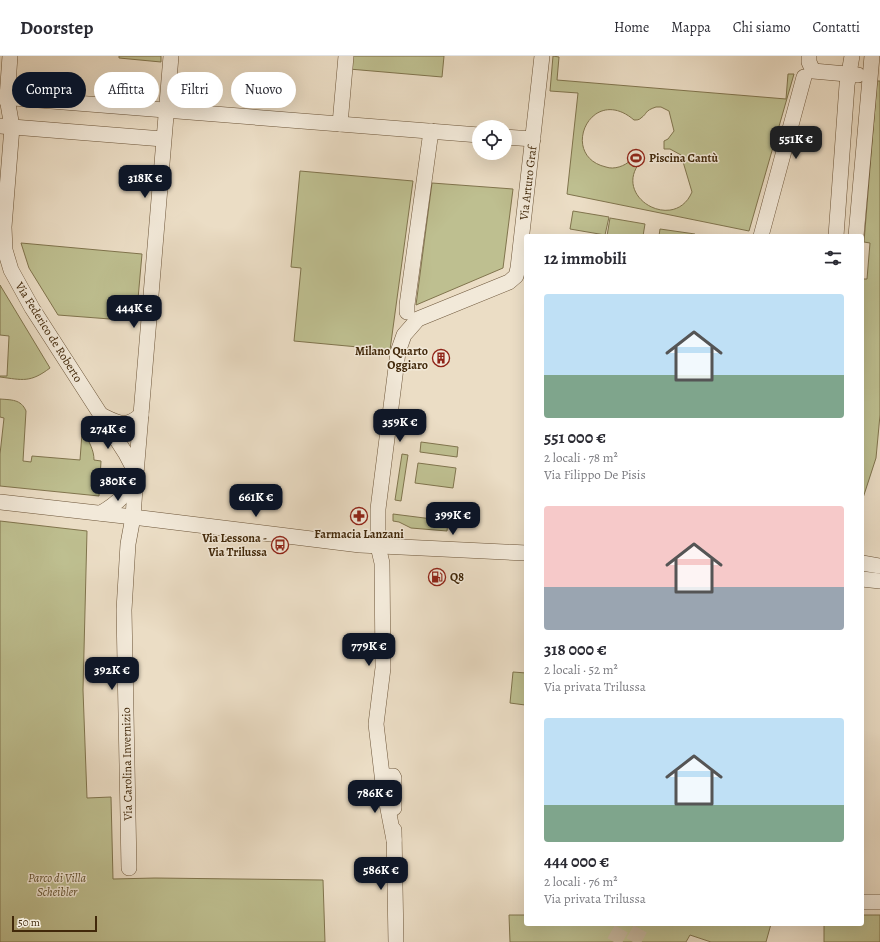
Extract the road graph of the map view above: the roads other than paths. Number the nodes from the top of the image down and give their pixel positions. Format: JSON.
{"nodes":[{"id":1,"x":10,"y":56,"type":"edge"},
{"id":2,"x":171,"y":56,"type":"edge"},
{"id":3,"x":346,"y":56,"type":"edge"},
{"id":4,"x":542,"y":56,"type":"edge"},
{"id":5,"x":810,"y":56,"type":"edge"},
{"id":6,"x":852,"y":56,"type":"edge"},
{"id":7,"x":872,"y":56,"type":"edge"},
{"id":8,"x":849,"y":74,"type":"junction"},
{"id":9,"x":804,"y":77,"type":"dead end"},
{"id":10,"x":875,"y":77,"type":"edge"},
{"id":11,"x":4,"y":97,"type":"edge"},
{"id":12,"x":166,"y":110,"type":"junction"},
{"id":13,"x":340,"y":124,"type":"junction"},
{"id":14,"x":6,"y":127,"type":"edge"},
{"id":15,"x":430,"y":131,"type":"junction"},
{"id":16,"x":472,"y":134,"type":"edge"},
{"id":17,"x":512,"y":138,"type":"edge"},
{"id":18,"x":164,"y":139,"type":"junction"},
{"id":19,"x":533,"y":139,"type":"junction"},
{"id":20,"x":762,"y":234,"type":"edge"},
{"id":21,"x":836,"y":234,"type":"edge"},
{"id":22,"x":856,"y":234,"type":"edge"},
{"id":23,"x":407,"y":312,"type":"dead end"},
{"id":24,"x":100,"y":414,"type":"junction"},
{"id":25,"x":141,"y":415,"type":"junction"},
{"id":26,"x":136,"y":474,"type":"junction"},
{"id":27,"x":0,"y":502,"type":"edge"},
{"id":28,"x":102,"y":514,"type":"junction"},
{"id":29,"x":132,"y":517,"type":"junction"},
{"id":30,"x":378,"y":546,"type":"junction"},
{"id":31,"x":524,"y":553,"type":"edge"},
{"id":32,"x":864,"y":563,"type":"edge"},
{"id":33,"x":880,"y":566,"type":"edge"},
{"id":34,"x":864,"y":579,"type":"edge"},
{"id":35,"x":880,"y":582,"type":"edge"},
{"id":36,"x":129,"y":868,"type":"dead end"},
{"id":37,"x":864,"y":902,"type":"edge"},
{"id":38,"x":880,"y":902,"type":"edge"},
{"id":39,"x":396,"y":942,"type":"edge"}],
"edges":[{"from":1,"to":11,"type":"street","name":"Via Federico de Roberto"},
{"from":2,"to":12,"type":"street"},
{"from":3,"to":13,"type":"street"},
{"from":4,"to":19,"type":"street","name":"Via Arturo Graf"},
{"from":5,"to":8,"type":"street"},
{"from":6,"to":8,"type":"street"},
{"from":7,"to":10,"type":"street"},
{"from":8,"to":10,"type":"street"},
{"from":8,"to":21,"type":"street"},
{"from":9,"to":20,"type":"street"},
{"from":10,"to":22,"type":"street"},
{"from":11,"to":12,"type":"street"},
{"from":11,"to":14,"type":"street","name":"Via Federico de Roberto"},
{"from":12,"to":13,"type":"street"},
{"from":12,"to":18,"type":"street"},
{"from":13,"to":15,"type":"street"},
{"from":14,"to":18,"type":"street"},
{"from":14,"to":24,"type":"street","name":"Via Federico de Roberto"},
{"from":15,"to":16,"type":"street"},
{"from":15,"to":23,"type":"street"},
{"from":17,"to":19,"type":"street"},
{"from":18,"to":25,"type":"street"},
{"from":19,"to":30,"type":"street","name":"Via Arturo Graf"},
{"from":24,"to":25,"type":"street"},
{"from":24,"to":26,"type":"street","name":"Via Federico de Roberto"},
{"from":25,"to":26,"type":"street"},
{"from":26,"to":28,"type":"street"},
{"from":26,"to":29,"type":"street"},
{"from":27,"to":28,"type":"street"},
{"from":28,"to":29,"type":"street"},
{"from":29,"to":30,"type":"street"},
{"from":29,"to":36,"type":"street","name":"Via Carolina Invernizio"},
{"from":30,"to":31,"type":"street"},
{"from":30,"to":39,"type":"street"},
{"from":32,"to":33,"type":"street"},
{"from":34,"to":35,"type":"street"},
{"from":37,"to":38,"type":"street"}]}
